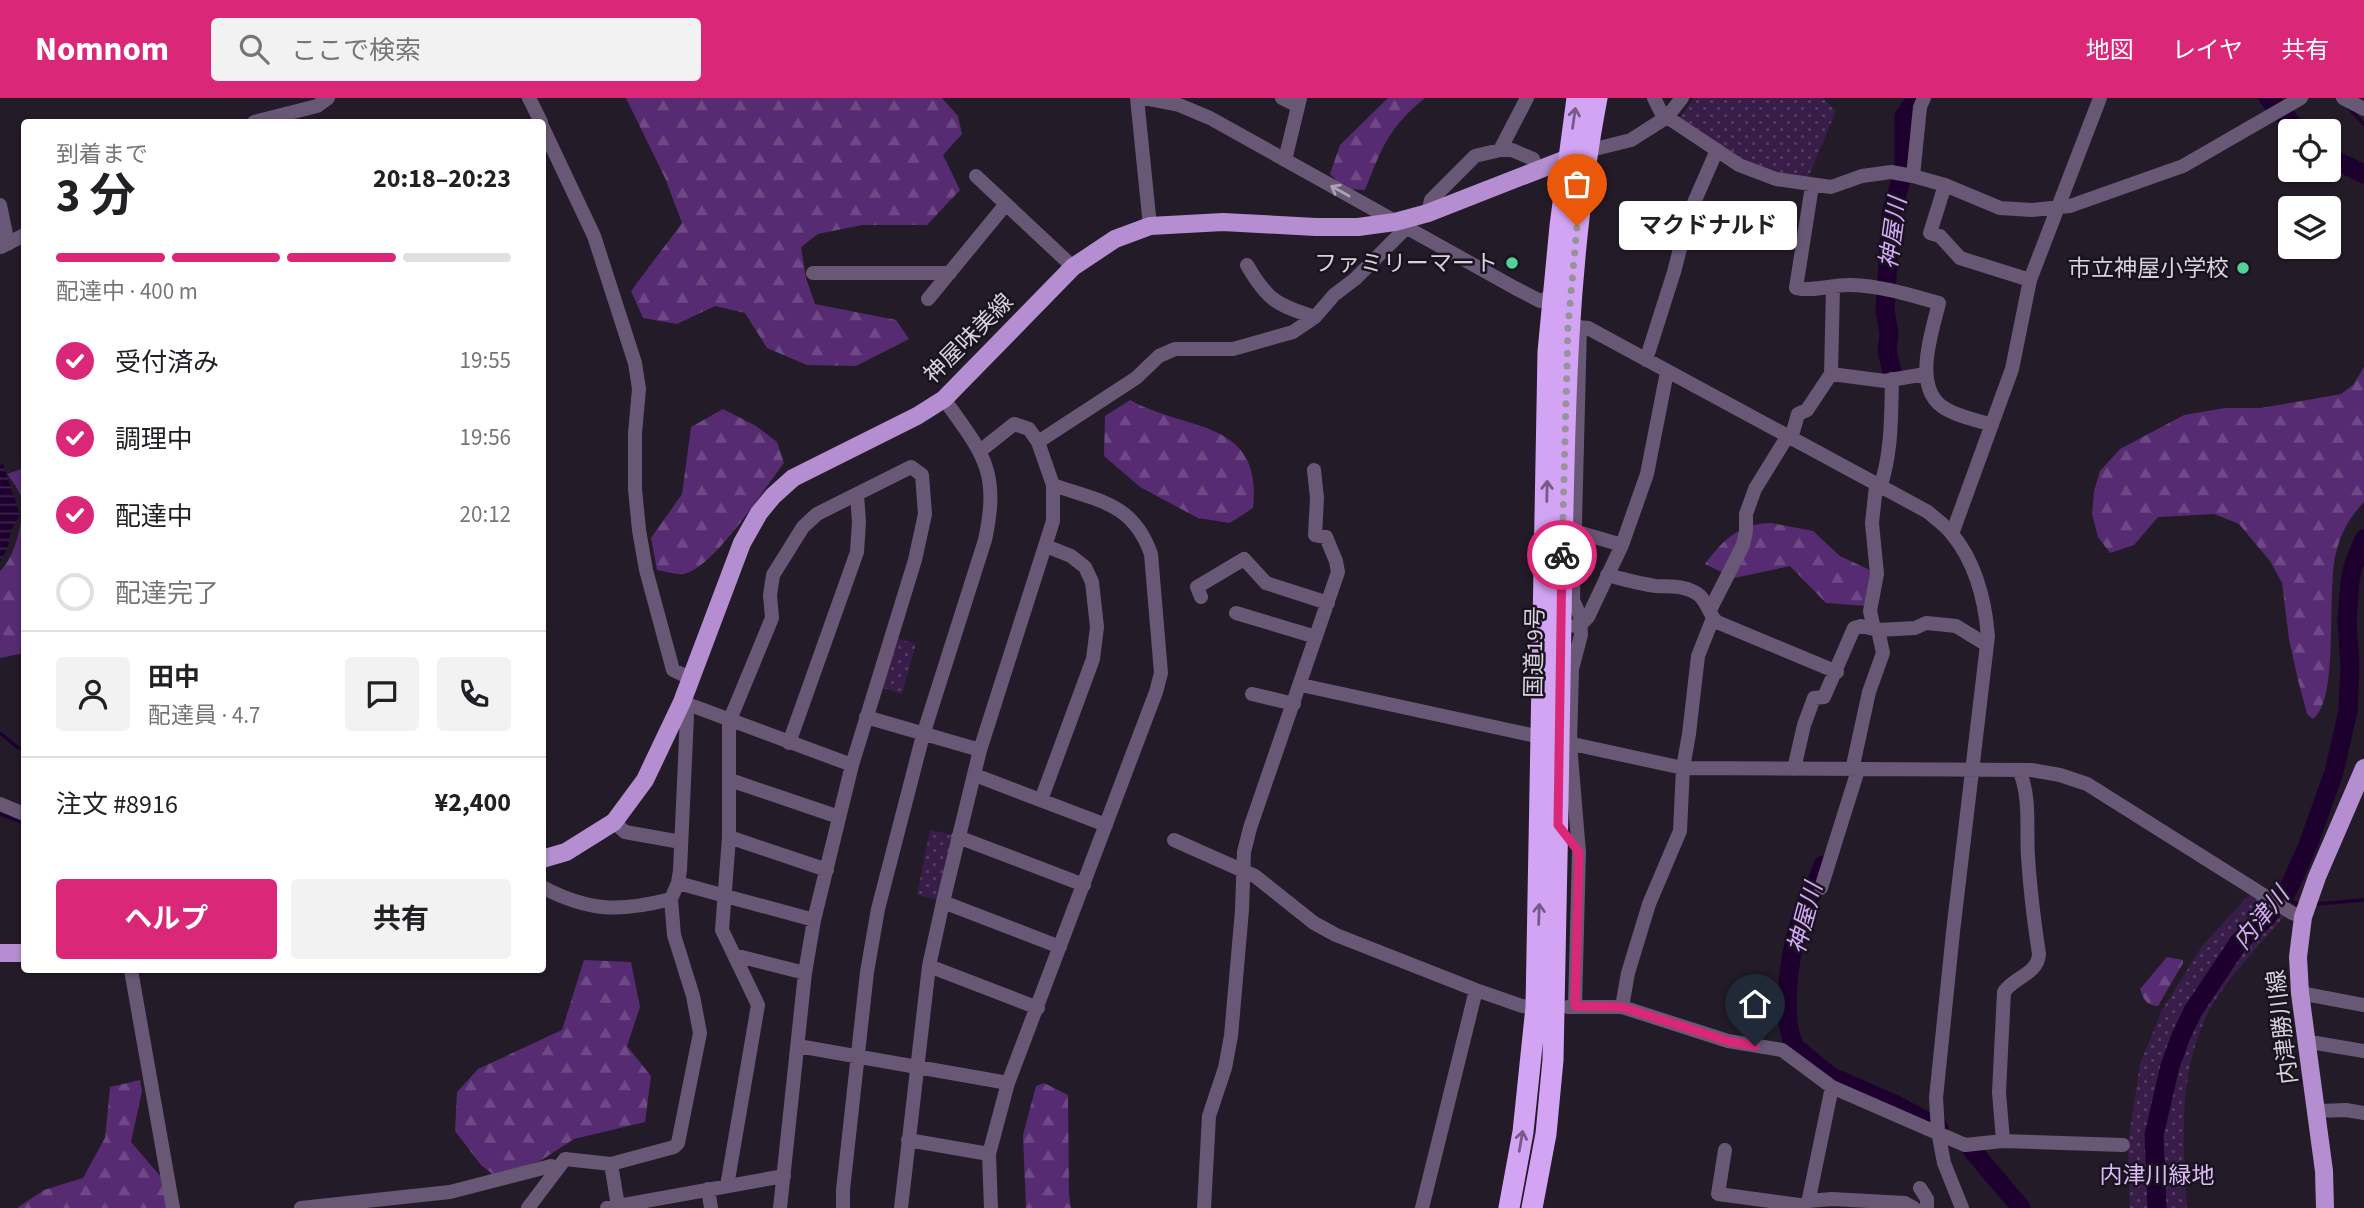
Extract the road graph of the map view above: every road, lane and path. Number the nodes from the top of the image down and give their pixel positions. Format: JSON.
{"nodes":[{"id":1,"x":328,"y":98,"type":"edge"},
{"id":2,"x":529,"y":98,"type":"edge"},
{"id":3,"x":1137,"y":98,"type":"edge"},
{"id":4,"x":1143,"y":98,"type":"edge"},
{"id":5,"x":1282,"y":98,"type":"edge"},
{"id":6,"x":1527,"y":98,"type":"edge"},
{"id":7,"x":1577,"y":98,"type":"edge"},
{"id":8,"x":1598,"y":98,"type":"edge"},
{"id":9,"x":1654,"y":98,"type":"edge"},
{"id":10,"x":1682,"y":98,"type":"edge"},
{"id":11,"x":1924,"y":98,"type":"edge"},
{"id":12,"x":2100,"y":98,"type":"edge"},
{"id":13,"x":2301,"y":98,"type":"edge"},
{"id":14,"x":2343,"y":98,"type":"edge"},
{"id":15,"x":1180,"y":102,"type":"edge"},
{"id":16,"x":1299,"y":102,"type":"edge"},
{"id":17,"x":2364,"y":109,"type":"edge"},
{"id":18,"x":1666,"y":118,"type":"junction"},
{"id":19,"x":266,"y":119,"type":"edge"},
{"id":20,"x":539,"y":119,"type":"edge"},
{"id":21,"x":546,"y":134,"type":"edge"},
{"id":22,"x":1500,"y":150,"type":"junction"},
{"id":23,"x":1717,"y":150,"type":"junction"},
{"id":24,"x":1578,"y":154,"type":"junction"},
{"id":25,"x":1285,"y":160,"type":"junction"},
{"id":26,"x":1537,"y":169,"type":"junction"},
{"id":27,"x":976,"y":176,"type":"dead end"},
{"id":28,"x":1913,"y":176,"type":"junction"},
{"id":29,"x":1945,"y":185,"type":"junction"},
{"id":30,"x":1812,"y":186,"type":"junction"},
{"id":31,"x":1006,"y":204,"type":"junction"},
{"id":32,"x":0,"y":205,"type":"edge"},
{"id":33,"x":2057,"y":206,"type":"junction"},
{"id":34,"x":1428,"y":213,"type":"junction"},
{"id":35,"x":1400,"y":225,"type":"junction"},
{"id":36,"x":1150,"y":226,"type":"junction"},
{"id":37,"x":21,"y":237,"type":"edge"},
{"id":38,"x":4,"y":246,"type":"edge"},
{"id":39,"x":1247,"y":265,"type":"dead end"},
{"id":40,"x":1073,"y":267,"type":"junction"},
{"id":41,"x":813,"y":273,"type":"dead end"},
{"id":42,"x":950,"y":273,"type":"junction"},
{"id":43,"x":2030,"y":281,"type":"junction"},
{"id":44,"x":1832,"y":287,"type":"junction"},
{"id":45,"x":1546,"y":298,"type":"junction"},
{"id":46,"x":928,"y":299,"type":"dead end"},
{"id":47,"x":1315,"y":317,"type":"junction"},
{"id":48,"x":1574,"y":327,"type":"junction"},
{"id":49,"x":1646,"y":360,"type":"junction"},
{"id":50,"x":1667,"y":372,"type":"junction"},
{"id":51,"x":1831,"y":374,"type":"junction"},
{"id":52,"x":1925,"y":374,"type":"junction"},
{"id":53,"x":1892,"y":379,"type":"junction"},
{"id":54,"x":944,"y":399,"type":"junction"},
{"id":55,"x":1992,"y":425,"type":"junction"},
{"id":56,"x":1789,"y":438,"type":"junction"},
{"id":57,"x":1038,"y":442,"type":"junction"},
{"id":58,"x":979,"y":451,"type":"junction"},
{"id":59,"x":1314,"y":470,"type":"dead end"},
{"id":60,"x":1053,"y":485,"type":"junction"},
{"id":61,"x":1878,"y":487,"type":"junction"},
{"id":62,"x":857,"y":495,"type":"junction"},
{"id":63,"x":1574,"y":531,"type":"junction"},
{"id":64,"x":1952,"y":534,"type":"junction"},
{"id":65,"x":1622,"y":545,"type":"junction"},
{"id":66,"x":1046,"y":546,"type":"junction"},
{"id":67,"x":1607,"y":575,"type":"junction"},
{"id":68,"x":1201,"y":597,"type":"dead end"},
{"id":69,"x":1328,"y":603,"type":"junction"},
{"id":70,"x":1237,"y":613,"type":"dead end"},
{"id":71,"x":1712,"y":614,"type":"junction"},
{"id":72,"x":1571,"y":627,"type":"junction"},
{"id":73,"x":1876,"y":629,"type":"junction"},
{"id":74,"x":1317,"y":638,"type":"junction"},
{"id":75,"x":1987,"y":645,"type":"junction"},
{"id":76,"x":1837,"y":672,"type":"junction"},
{"id":77,"x":690,"y":678,"type":"junction"},
{"id":78,"x":1301,"y":685,"type":"junction"},
{"id":79,"x":1252,"y":694,"type":"dead end"},
{"id":80,"x":682,"y":702,"type":"junction"},
{"id":81,"x":1294,"y":704,"type":"junction"},
{"id":82,"x":866,"y":718,"type":"junction"},
{"id":83,"x":729,"y":722,"type":"junction"},
{"id":84,"x":923,"y":735,"type":"junction"},
{"id":85,"x":1557,"y":741,"type":"junction"},
{"id":86,"x":789,"y":743,"type":"junction"},
{"id":87,"x":980,"y":750,"type":"junction"},
{"id":88,"x":852,"y":765,"type":"junction"},
{"id":89,"x":1683,"y":768,"type":"junction"},
{"id":90,"x":2364,"y":768,"type":"edge"},
{"id":91,"x":1794,"y":769,"type":"junction"},
{"id":92,"x":1855,"y":770,"type":"junction"},
{"id":93,"x":1973,"y":770,"type":"junction"},
{"id":94,"x":2019,"y":770,"type":"junction"},
{"id":95,"x":975,"y":775,"type":"junction"},
{"id":96,"x":730,"y":780,"type":"junction"},
{"id":97,"x":1041,"y":800,"type":"junction"},
{"id":98,"x":0,"y":804,"type":"edge"},
{"id":99,"x":21,"y":813,"type":"edge"},
{"id":100,"x":839,"y":817,"type":"junction"},
{"id":101,"x":1542,"y":818,"type":"junction"},
{"id":102,"x":614,"y":822,"type":"junction"},
{"id":103,"x":1107,"y":825,"type":"junction"},
{"id":104,"x":729,"y":837,"type":"junction"},
{"id":105,"x":958,"y":837,"type":"junction"},
{"id":106,"x":1174,"y":840,"type":"dead end"},
{"id":107,"x":681,"y":842,"type":"junction"},
{"id":108,"x":1579,"y":852,"type":"junction"},
{"id":109,"x":546,"y":858,"type":"edge"},
{"id":110,"x":827,"y":870,"type":"junction"},
{"id":111,"x":1244,"y":870,"type":"junction"},
{"id":112,"x":678,"y":883,"type":"junction"},
{"id":113,"x":1084,"y":885,"type":"junction"},
{"id":114,"x":1821,"y":888,"type":"dead end"},
{"id":115,"x":546,"y":889,"type":"edge"},
{"id":116,"x":725,"y":896,"type":"junction"},
{"id":117,"x":671,"y":899,"type":"junction"},
{"id":118,"x":943,"y":902,"type":"junction"},
{"id":119,"x":2296,"y":913,"type":"junction"},
{"id":120,"x":814,"y":920,"type":"junction"},
{"id":121,"x":1060,"y":947,"type":"junction"},
{"id":122,"x":0,"y":953,"type":"edge"},
{"id":123,"x":21,"y":953,"type":"edge"},
{"id":124,"x":734,"y":955,"type":"junction"},
{"id":125,"x":929,"y":966,"type":"junction"},
{"id":126,"x":132,"y":973,"type":"edge"},
{"id":127,"x":805,"y":973,"type":"junction"},
{"id":128,"x":1476,"y":990,"type":"junction"},
{"id":129,"x":2300,"y":993,"type":"junction"},
{"id":130,"x":2364,"y":1005,"type":"edge"},
{"id":131,"x":1555,"y":1007,"type":"junction"},
{"id":132,"x":1622,"y":1007,"type":"junction"},
{"id":133,"x":1038,"y":1008,"type":"junction"},
{"id":134,"x":2307,"y":1045,"type":"junction"},
{"id":135,"x":798,"y":1046,"type":"junction"},
{"id":136,"x":2364,"y":1051,"type":"edge"},
{"id":137,"x":858,"y":1056,"type":"junction"},
{"id":138,"x":917,"y":1066,"type":"junction"},
{"id":139,"x":1008,"y":1083,"type":"junction"},
{"id":140,"x":1832,"y":1087,"type":"junction"},
{"id":141,"x":2318,"y":1111,"type":"junction"},
{"id":142,"x":2364,"y":1113,"type":"edge"},
{"id":143,"x":1938,"y":1129,"type":"junction"},
{"id":144,"x":908,"y":1140,"type":"junction"},
{"id":145,"x":2003,"y":1142,"type":"junction"},
{"id":146,"x":2123,"y":1146,"type":"dead end"},
{"id":147,"x":1725,"y":1150,"type":"dead end"},
{"id":148,"x":989,"y":1154,"type":"junction"},
{"id":149,"x":611,"y":1164,"type":"junction"},
{"id":150,"x":557,"y":1168,"type":"junction"},
{"id":151,"x":784,"y":1176,"type":"junction"},
{"id":152,"x":727,"y":1186,"type":"junction"},
{"id":153,"x":1920,"y":1188,"type":"dead end"},
{"id":154,"x":708,"y":1189,"type":"junction"},
{"id":155,"x":1807,"y":1205,"type":"edge"},
{"id":156,"x":612,"y":1207,"type":"edge"},
{"id":157,"x":173,"y":1208,"type":"edge"},
{"id":158,"x":301,"y":1208,"type":"edge"},
{"id":159,"x":528,"y":1208,"type":"edge"},
{"id":160,"x":711,"y":1208,"type":"edge"},
{"id":161,"x":780,"y":1208,"type":"edge"},
{"id":162,"x":843,"y":1208,"type":"edge"},
{"id":163,"x":901,"y":1208,"type":"edge"},
{"id":164,"x":991,"y":1208,"type":"edge"},
{"id":165,"x":1204,"y":1208,"type":"edge"},
{"id":166,"x":1422,"y":1208,"type":"edge"},
{"id":167,"x":1508,"y":1208,"type":"edge"},
{"id":168,"x":1532,"y":1208,"type":"edge"},
{"id":169,"x":1914,"y":1208,"type":"edge"},
{"id":170,"x":1927,"y":1208,"type":"edge"},
{"id":171,"x":1962,"y":1208,"type":"edge"},
{"id":172,"x":2325,"y":1208,"type":"edge"}],
"edges":[{"from":1,"to":19,"type":"street"},
{"from":2,"to":20,"type":"street"},
{"from":3,"to":36,"type":"street"},
{"from":4,"to":15,"type":"street"},
{"from":5,"to":16,"type":"street"},
{"from":6,"to":22,"type":"street"},
{"from":24,"to":7,"type":"highway","name":"国道19号","one_way":true},
{"from":8,"to":24,"type":"highway","name":"国道19号"},
{"from":9,"to":18,"type":"street"},
{"from":10,"to":18,"type":"street"},
{"from":11,"to":28,"type":"street"},
{"from":12,"to":33,"type":"street"},
{"from":13,"to":33,"type":"street"},
{"from":14,"to":17,"type":"street"},
{"from":15,"to":25,"type":"street"},
{"from":16,"to":25,"type":"street"},
{"from":18,"to":23,"type":"street"},
{"from":18,"to":24,"type":"street"},
{"from":21,"to":77,"type":"street"},
{"from":22,"to":26,"type":"street"},
{"from":22,"to":34,"type":"street"},
{"from":23,"to":30,"type":"street"},
{"from":23,"to":49,"type":"street"},
{"from":24,"to":26,"type":"main road","name":"神屋味美線"},
{"from":24,"to":45,"type":"highway","name":"国道19号"},
{"from":24,"to":48,"type":"highway","name":"国道19号"},
{"from":35,"to":25,"type":"street","one_way":true},
{"from":26,"to":34,"type":"main road","name":"神屋味美線"},
{"from":27,"to":31,"type":"street"},
{"from":28,"to":29,"type":"street"},
{"from":28,"to":30,"type":"street"},
{"from":29,"to":33,"type":"street"},
{"from":29,"to":43,"type":"street"},
{"from":30,"to":44,"type":"street"},
{"from":31,"to":40,"type":"street"},
{"from":31,"to":42,"type":"street"},
{"from":32,"to":38,"type":"street"},
{"from":33,"to":43,"type":"street"},
{"from":34,"to":35,"type":"main road","name":"神屋味美線"},
{"from":35,"to":36,"type":"main road","name":"神屋味美線"},
{"from":35,"to":45,"type":"street"},
{"from":35,"to":47,"type":"street"},
{"from":36,"to":40,"type":"main road","name":"神屋味美線"},
{"from":37,"to":38,"type":"street"},
{"from":39,"to":47,"type":"street"},
{"from":40,"to":54,"type":"main road","name":"神屋味美線"},
{"from":41,"to":42,"type":"street"},
{"from":42,"to":46,"type":"street"},
{"from":43,"to":55,"type":"street"},
{"from":44,"to":51,"type":"street"},
{"from":44,"to":52,"type":"street"},
{"from":85,"to":45,"type":"highway","name":"国道19号","one_way":true},
{"from":47,"to":57,"type":"street"},
{"from":48,"to":49,"type":"street"},
{"from":48,"to":63,"type":"street"},
{"from":48,"to":72,"type":"highway","name":"国道19号"},
{"from":49,"to":50,"type":"street"},
{"from":50,"to":56,"type":"street"},
{"from":50,"to":65,"type":"street"},
{"from":51,"to":53,"type":"street"},
{"from":51,"to":56,"type":"street"},
{"from":52,"to":53,"type":"street"},
{"from":52,"to":55,"type":"street"},
{"from":53,"to":61,"type":"street"},
{"from":54,"to":58,"type":"street"},
{"from":54,"to":77,"type":"main road","name":"神屋味美線"},
{"from":55,"to":64,"type":"street"},
{"from":56,"to":61,"type":"street"},
{"from":56,"to":71,"type":"street"},
{"from":57,"to":58,"type":"street"},
{"from":57,"to":60,"type":"street"},
{"from":58,"to":84,"type":"street"},
{"from":59,"to":69,"type":"street"},
{"from":60,"to":66,"type":"street"},
{"from":60,"to":103,"type":"street"},
{"from":61,"to":64,"type":"street"},
{"from":61,"to":73,"type":"street"},
{"from":62,"to":82,"type":"street"},
{"from":62,"to":83,"type":"street"},
{"from":62,"to":86,"type":"street"},
{"from":63,"to":65,"type":"street"},
{"from":63,"to":72,"type":"street"},
{"from":64,"to":75,"type":"street"},
{"from":65,"to":67,"type":"street"},
{"from":66,"to":87,"type":"street"},
{"from":66,"to":97,"type":"street"},
{"from":67,"to":71,"type":"street"},
{"from":67,"to":72,"type":"street"},
{"from":68,"to":69,"type":"street"},
{"from":69,"to":74,"type":"street"},
{"from":70,"to":74,"type":"street"},
{"from":71,"to":76,"type":"street"},
{"from":71,"to":89,"type":"street"},
{"from":72,"to":85,"type":"highway","name":"国道19号"},
{"from":73,"to":75,"type":"street"},
{"from":73,"to":76,"type":"street"},
{"from":73,"to":92,"type":"street"},
{"from":74,"to":78,"type":"street"},
{"from":75,"to":93,"type":"street"},
{"from":76,"to":91,"type":"street"},
{"from":77,"to":80,"type":"main road","name":"神屋味美線"},
{"from":78,"to":81,"type":"street"},
{"from":78,"to":85,"type":"street"},
{"from":79,"to":81,"type":"street"},
{"from":80,"to":83,"type":"street"},
{"from":80,"to":102,"type":"main road","name":"神屋味美線"},
{"from":80,"to":107,"type":"street"},
{"from":81,"to":111,"type":"street"},
{"from":82,"to":84,"type":"street"},
{"from":82,"to":88,"type":"street"},
{"from":83,"to":86,"type":"street"},
{"from":83,"to":96,"type":"street"},
{"from":84,"to":87,"type":"street"},
{"from":84,"to":137,"type":"street"},
{"from":85,"to":89,"type":"street"},
{"from":85,"to":101,"type":"highway","name":"国道19号"},
{"from":85,"to":108,"type":"street"},
{"from":86,"to":88,"type":"street"},
{"from":87,"to":95,"type":"street"},
{"from":88,"to":100,"type":"street"},
{"from":89,"to":91,"type":"street"},
{"from":89,"to":132,"type":"street"},
{"from":90,"to":119,"type":"main road","name":"内津勝川線"},
{"from":91,"to":92,"type":"street"},
{"from":92,"to":93,"type":"street"},
{"from":92,"to":114,"type":"street"},
{"from":93,"to":94,"type":"street"},
{"from":93,"to":143,"type":"street"},
{"from":94,"to":119,"type":"street"},
{"from":94,"to":145,"type":"street"},
{"from":95,"to":97,"type":"street"},
{"from":95,"to":105,"type":"street"},
{"from":96,"to":100,"type":"street"},
{"from":96,"to":104,"type":"street"},
{"from":97,"to":103,"type":"street"},
{"from":98,"to":99,"type":"street"},
{"from":100,"to":110,"type":"street"},
{"from":101,"to":108,"type":"street"},
{"from":101,"to":131,"type":"highway","name":"国道19号"},
{"from":102,"to":107,"type":"street"},
{"from":102,"to":109,"type":"main road","name":"神屋味美線"},
{"from":103,"to":113,"type":"street"},
{"from":104,"to":110,"type":"street"},
{"from":104,"to":116,"type":"street"},
{"from":105,"to":113,"type":"street"},
{"from":105,"to":118,"type":"street"},
{"from":106,"to":111,"type":"street"},
{"from":107,"to":112,"type":"street"},
{"from":108,"to":131,"type":"street"},
{"from":110,"to":120,"type":"street"},
{"from":111,"to":128,"type":"street"},
{"from":111,"to":165,"type":"street"},
{"from":112,"to":116,"type":"street"},
{"from":112,"to":117,"type":"street"},
{"from":113,"to":121,"type":"street"},
{"from":115,"to":117,"type":"street"},
{"from":116,"to":120,"type":"street"},
{"from":116,"to":124,"type":"street"},
{"from":117,"to":149,"type":"street"},
{"from":118,"to":121,"type":"street"},
{"from":118,"to":125,"type":"street"},
{"from":119,"to":129,"type":"main road","name":"内津勝川線"},
{"from":120,"to":127,"type":"street"},
{"from":121,"to":133,"type":"street"},
{"from":122,"to":123,"type":"main road"},
{"from":124,"to":127,"type":"street"},
{"from":124,"to":152,"type":"street"},
{"from":125,"to":133,"type":"street"},
{"from":125,"to":138,"type":"street"},
{"from":126,"to":157,"type":"street"},
{"from":127,"to":135,"type":"street"},
{"from":128,"to":131,"type":"street"},
{"from":128,"to":166,"type":"street"},
{"from":129,"to":130,"type":"street"},
{"from":129,"to":134,"type":"main road","name":"内津勝川線"},
{"from":131,"to":132,"type":"street"},
{"from":167,"to":131,"type":"highway","name":"国道19号","one_way":true},
{"from":131,"to":168,"type":"highway","name":"国道19号"},
{"from":132,"to":140,"type":"street"},
{"from":133,"to":139,"type":"street"},
{"from":134,"to":136,"type":"street"},
{"from":134,"to":141,"type":"main road","name":"内津勝川線"},
{"from":135,"to":137,"type":"street"},
{"from":135,"to":151,"type":"street"},
{"from":137,"to":138,"type":"street"},
{"from":137,"to":162,"type":"street"},
{"from":138,"to":139,"type":"street"},
{"from":138,"to":144,"type":"street"},
{"from":139,"to":148,"type":"street"},
{"from":140,"to":143,"type":"street"},
{"from":140,"to":155,"type":"street"},
{"from":141,"to":142,"type":"street"},
{"from":141,"to":172,"type":"main road","name":"内津勝川線"},
{"from":143,"to":145,"type":"street"},
{"from":143,"to":171,"type":"street"},
{"from":144,"to":148,"type":"street"},
{"from":144,"to":163,"type":"street"},
{"from":145,"to":146,"type":"street"},
{"from":147,"to":155,"type":"street"},
{"from":148,"to":164,"type":"street"},
{"from":149,"to":150,"type":"street"},
{"from":149,"to":156,"type":"street"},
{"from":150,"to":158,"type":"street"},
{"from":150,"to":159,"type":"street"},
{"from":151,"to":152,"type":"street"},
{"from":151,"to":161,"type":"street"},
{"from":152,"to":154,"type":"street"},
{"from":153,"to":170,"type":"street"},
{"from":154,"to":156,"type":"street"},
{"from":154,"to":160,"type":"street"},
{"from":155,"to":169,"type":"street"}]}
